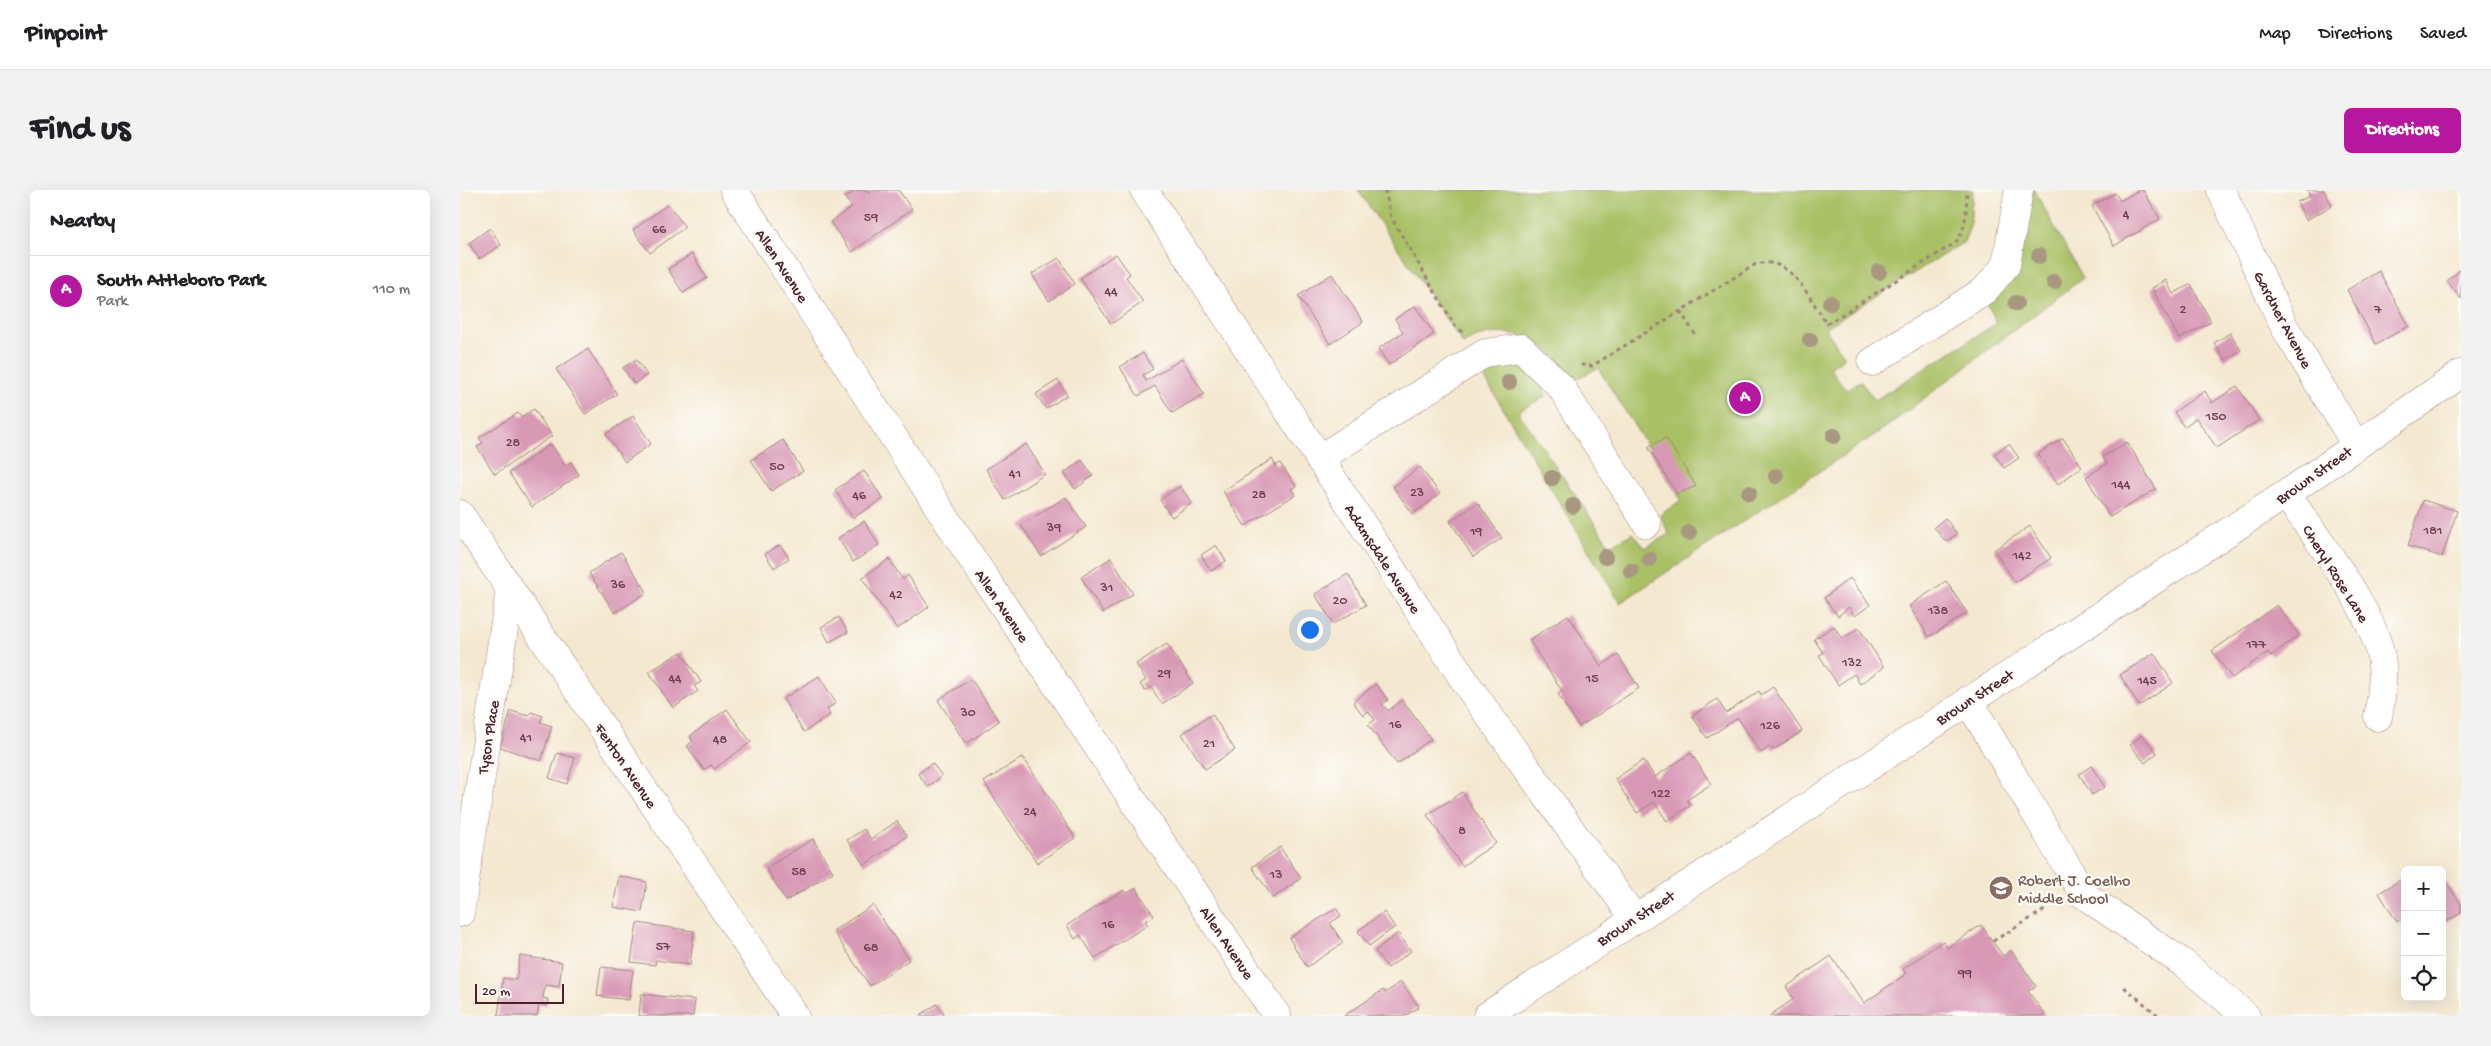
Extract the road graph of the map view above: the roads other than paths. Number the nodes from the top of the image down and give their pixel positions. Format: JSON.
{"nodes":[{"id":1,"x":734,"y":190,"type":"edge"},
{"id":2,"x":1144,"y":190,"type":"edge"},
{"id":3,"x":2019,"y":190,"type":"edge"},
{"id":4,"x":2221,"y":190,"type":"edge"},
{"id":5,"x":1872,"y":362,"type":"dead end"},
{"id":6,"x":2461,"y":374,"type":"edge"},
{"id":7,"x":2356,"y":445,"type":"junction"},
{"id":8,"x":1320,"y":459,"type":"junction"},
{"id":9,"x":2286,"y":494,"type":"junction"},
{"id":10,"x":460,"y":514,"type":"edge"},
{"id":11,"x":1647,"y":524,"type":"dead end"},
{"id":12,"x":510,"y":590,"type":"junction"},
{"id":13,"x":1968,"y":700,"type":"junction"},
{"id":14,"x":2378,"y":717,"type":"dead end"},
{"id":15,"x":460,"y":913,"type":"edge"},
{"id":16,"x":1634,"y":918,"type":"junction"},
{"id":17,"x":787,"y":1010,"type":"edge"},
{"id":18,"x":1277,"y":1016,"type":"edge"},
{"id":19,"x":1487,"y":1016,"type":"edge"},
{"id":20,"x":2246,"y":1016,"type":"edge"}],
"edges":[{"from":1,"to":18,"type":"street","name":"Allen Avenue"},
{"from":2,"to":8,"type":"street","name":"Adamsdale Avenue"},
{"from":3,"to":5,"type":"street"},
{"from":4,"to":7,"type":"street","name":"Gardner Avenue"},
{"from":6,"to":7,"type":"street","name":"Brown Street"},
{"from":7,"to":9,"type":"street","name":"Brown Street"},
{"from":8,"to":11,"type":"street"},
{"from":8,"to":16,"type":"street","name":"Adamsdale Avenue"},
{"from":9,"to":13,"type":"street","name":"Brown Street"},
{"from":9,"to":14,"type":"street","name":"Cheryl Rose Lane"},
{"from":10,"to":12,"type":"street","name":"Fenton Avenue"},
{"from":12,"to":15,"type":"street","name":"Tyson Place"},
{"from":12,"to":17,"type":"street","name":"Fenton Avenue"},
{"from":13,"to":16,"type":"street","name":"Brown Street"},
{"from":13,"to":20,"type":"street"},
{"from":16,"to":19,"type":"street","name":"Brown Street"}]}
